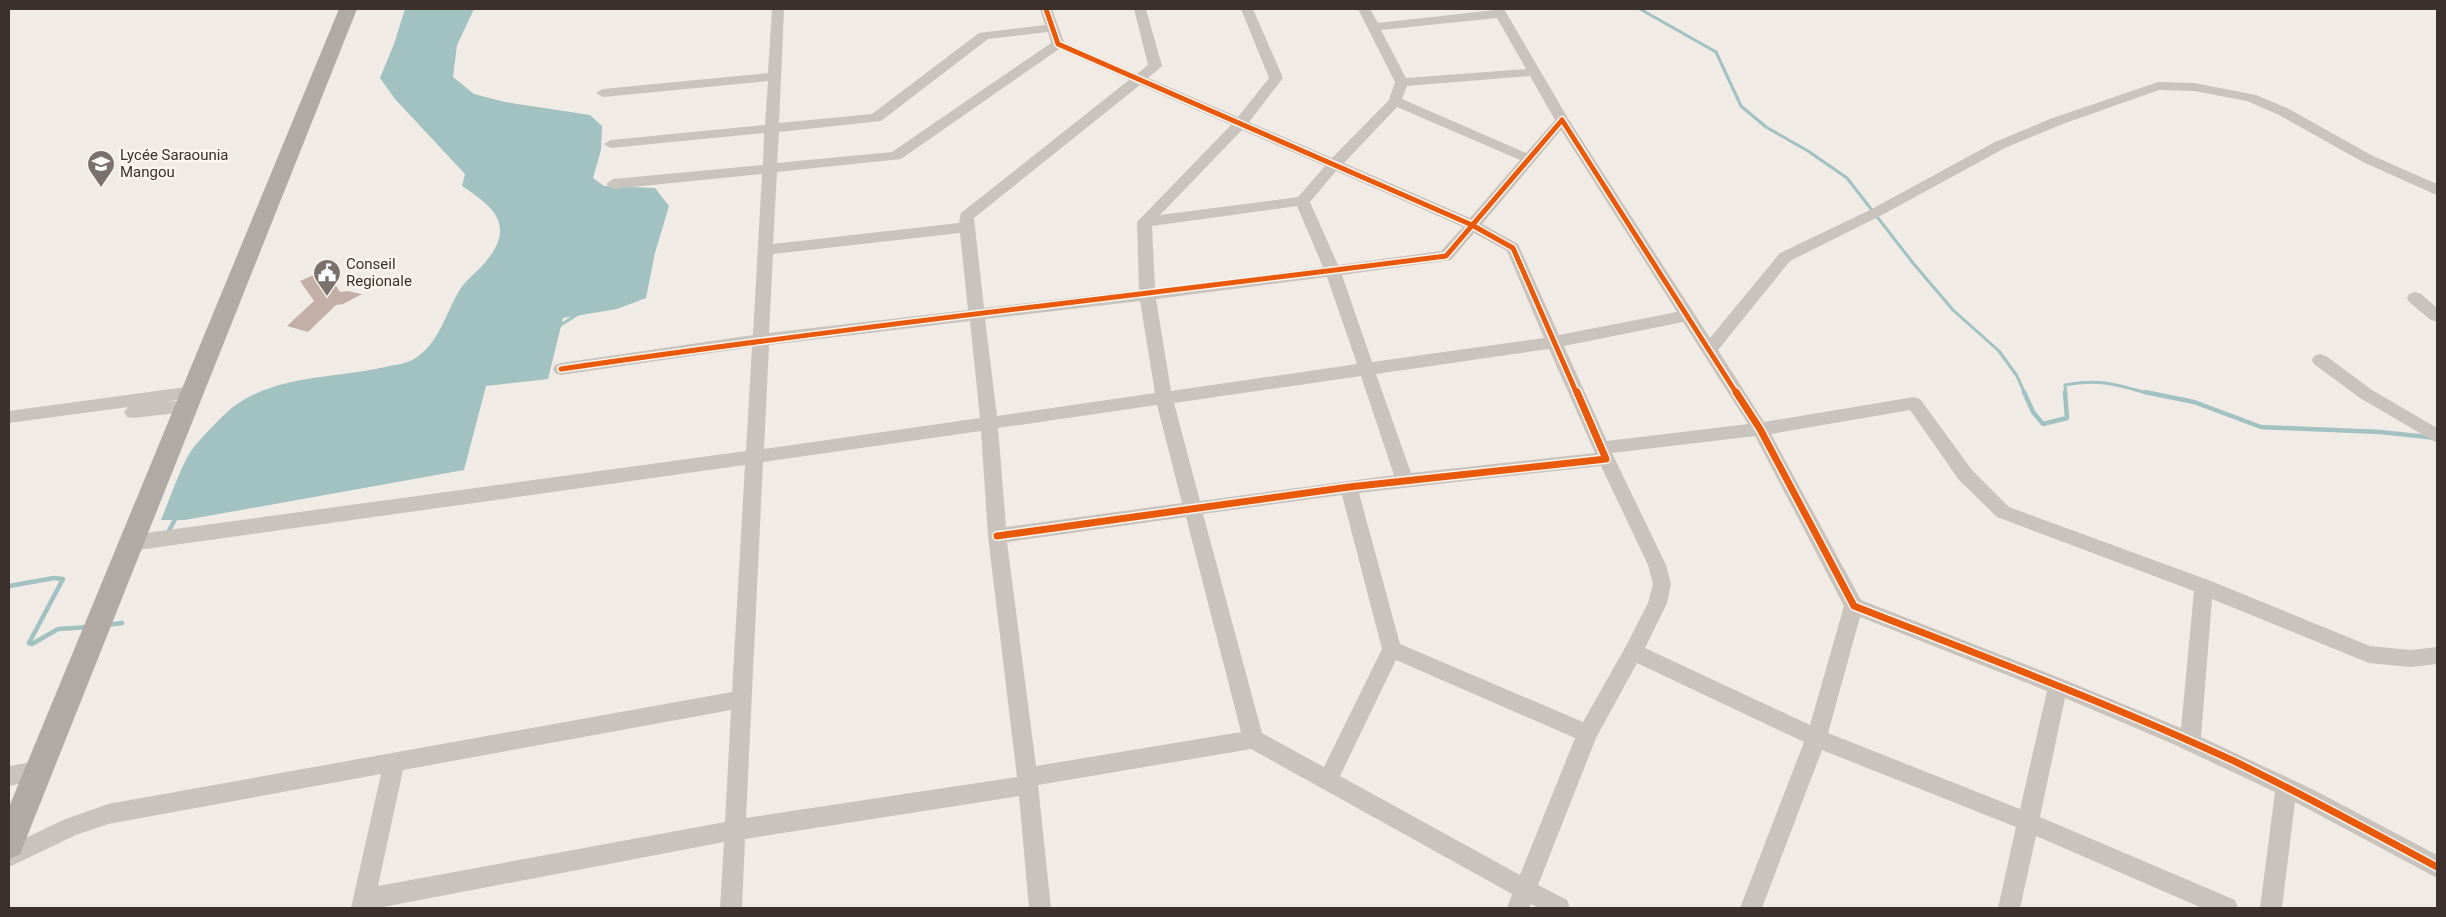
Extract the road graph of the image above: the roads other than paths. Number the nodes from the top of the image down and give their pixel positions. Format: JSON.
{"nodes":[{"id":1,"x":348,"y":9,"type":"edge"},
{"id":2,"x":778,"y":9,"type":"edge"},
{"id":3,"x":1046,"y":9,"type":"edge"},
{"id":4,"x":1140,"y":9,"type":"edge"},
{"id":5,"x":1247,"y":9,"type":"edge"},
{"id":6,"x":1364,"y":9,"type":"edge"},
{"id":7,"x":1500,"y":12,"type":"edge"},
{"id":8,"x":1052,"y":28,"type":"junction"},
{"id":9,"x":1374,"y":28,"type":"junction"},
{"id":10,"x":1058,"y":44,"type":"junction"},
{"id":11,"x":1532,"y":72,"type":"junction"},
{"id":12,"x":774,"y":76,"type":"junction"},
{"id":13,"x":1139,"y":80,"type":"junction"},
{"id":14,"x":1402,"y":82,"type":"junction"},
{"id":15,"x":603,"y":93,"type":"dead end"},
{"id":16,"x":1395,"y":101,"type":"junction"},
{"id":17,"x":1562,"y":120,"type":"junction"},
{"id":18,"x":1240,"y":124,"type":"junction"},
{"id":19,"x":771,"y":129,"type":"junction"},
{"id":20,"x":611,"y":144,"type":"dead end"},
{"id":21,"x":1529,"y":159,"type":"junction"},
{"id":22,"x":1334,"y":165,"type":"junction"},
{"id":23,"x":769,"y":169,"type":"junction"},
{"id":24,"x":613,"y":184,"type":"dead end"},
{"id":25,"x":2437,"y":190,"type":"edge"},
{"id":26,"x":1302,"y":201,"type":"junction"},
{"id":27,"x":1144,"y":222,"type":"junction"},
{"id":28,"x":1472,"y":225,"type":"junction"},
{"id":29,"x":967,"y":227,"type":"junction"},
{"id":30,"x":765,"y":250,"type":"junction"},
{"id":31,"x":1332,"y":269,"type":"junction"},
{"id":32,"x":1147,"y":295,"type":"junction"},
{"id":33,"x":2415,"y":298,"type":"dead end"},
{"id":34,"x":978,"y":314,"type":"junction"},
{"id":35,"x":1686,"y":316,"type":"junction"},
{"id":36,"x":2437,"y":316,"type":"edge"},
{"id":37,"x":760,"y":340,"type":"junction"},
{"id":38,"x":1554,"y":342,"type":"junction"},
{"id":39,"x":1709,"y":350,"type":"junction"},
{"id":40,"x":2320,"y":360,"type":"dead end"},
{"id":41,"x":1368,"y":368,"type":"junction"},
{"id":42,"x":561,"y":369,"type":"dead end"},
{"id":43,"x":1164,"y":398,"type":"junction"},
{"id":44,"x":190,"y":399,"type":"junction"},
{"id":45,"x":9,"y":417,"type":"edge"},
{"id":46,"x":990,"y":423,"type":"junction"},
{"id":47,"x":9,"y":427,"type":"edge"},
{"id":48,"x":1760,"y":429,"type":"junction"},
{"id":49,"x":2437,"y":436,"type":"edge"},
{"id":50,"x":1603,"y":453,"type":"junction"},
{"id":51,"x":754,"y":457,"type":"junction"},
{"id":52,"x":1405,"y":481,"type":"junction"},
{"id":53,"x":1349,"y":487,"type":"junction"},
{"id":54,"x":1193,"y":509,"type":"junction"},
{"id":55,"x":997,"y":536,"type":"junction"},
{"id":56,"x":131,"y":543,"type":"junction"},
{"id":57,"x":2204,"y":587,"type":"junction"},
{"id":58,"x":1854,"y":606,"type":"junction"},
{"id":59,"x":1392,"y":649,"type":"junction"},
{"id":60,"x":1633,"y":652,"type":"junction"},
{"id":61,"x":2437,"y":655,"type":"edge"},
{"id":62,"x":2058,"y":686,"type":"junction"},
{"id":63,"x":742,"y":699,"type":"junction"},
{"id":64,"x":1587,"y":734,"type":"junction"},
{"id":65,"x":1816,"y":738,"type":"junction"},
{"id":66,"x":1253,"y":739,"type":"junction"},
{"id":67,"x":2190,"y":743,"type":"junction"},
{"id":68,"x":394,"y":764,"type":"junction"},
{"id":69,"x":39,"y":771,"type":"junction"},
{"id":70,"x":9,"y":776,"type":"edge"},
{"id":71,"x":1328,"y":780,"type":"junction"},
{"id":72,"x":1027,"y":781,"type":"junction"},
{"id":73,"x":2286,"y":787,"type":"junction"},
{"id":74,"x":2028,"y":822,"type":"junction"},
{"id":75,"x":735,"y":830,"type":"junction"},
{"id":76,"x":9,"y":844,"type":"edge"},
{"id":77,"x":9,"y":857,"type":"edge"},
{"id":78,"x":2437,"y":867,"type":"edge"},
{"id":79,"x":1522,"y":899,"type":"edge"},
{"id":80,"x":363,"y":904,"type":"edge"},
{"id":81,"x":730,"y":908,"type":"edge"},
{"id":82,"x":1040,"y":908,"type":"edge"},
{"id":83,"x":1559,"y":908,"type":"edge"},
{"id":84,"x":1751,"y":908,"type":"edge"},
{"id":85,"x":2009,"y":908,"type":"edge"},
{"id":86,"x":2226,"y":908,"type":"edge"},
{"id":87,"x":2271,"y":908,"type":"edge"}],
"edges":[{"from":1,"to":44,"type":"highway"},
{"from":2,"to":12,"type":"street"},
{"from":3,"to":8,"type":"street"},
{"from":4,"to":13,"type":"street"},
{"from":5,"to":18,"type":"street"},
{"from":6,"to":9,"type":"street"},
{"from":7,"to":9,"type":"street"},
{"from":7,"to":11,"type":"street"},
{"from":8,"to":10,"type":"street"},
{"from":8,"to":19,"type":"street"},
{"from":9,"to":14,"type":"street"},
{"from":10,"to":13,"type":"street"},
{"from":10,"to":23,"type":"street"},
{"from":11,"to":14,"type":"street"},
{"from":11,"to":17,"type":"street"},
{"from":12,"to":15,"type":"street"},
{"from":12,"to":19,"type":"street"},
{"from":13,"to":18,"type":"street"},
{"from":13,"to":29,"type":"street"},
{"from":14,"to":16,"type":"street"},
{"from":16,"to":21,"type":"street"},
{"from":16,"to":22,"type":"street"},
{"from":17,"to":21,"type":"street"},
{"from":17,"to":35,"type":"street"},
{"from":18,"to":22,"type":"street"},
{"from":18,"to":27,"type":"street"},
{"from":19,"to":20,"type":"street"},
{"from":19,"to":23,"type":"street"},
{"from":21,"to":28,"type":"street"},
{"from":22,"to":26,"type":"street"},
{"from":22,"to":28,"type":"street"},
{"from":23,"to":24,"type":"street"},
{"from":23,"to":30,"type":"street"},
{"from":25,"to":39,"type":"street"},
{"from":26,"to":27,"type":"street"},
{"from":26,"to":31,"type":"street"},
{"from":27,"to":32,"type":"street"},
{"from":28,"to":31,"type":"street"},
{"from":28,"to":38,"type":"street"},
{"from":29,"to":30,"type":"street"},
{"from":29,"to":34,"type":"street"},
{"from":30,"to":37,"type":"street"},
{"from":31,"to":32,"type":"street"},
{"from":31,"to":41,"type":"street"},
{"from":32,"to":34,"type":"street"},
{"from":32,"to":43,"type":"street"},
{"from":33,"to":36,"type":"street"},
{"from":34,"to":37,"type":"street"},
{"from":34,"to":46,"type":"street"},
{"from":35,"to":38,"type":"street"},
{"from":35,"to":39,"type":"street"},
{"from":37,"to":42,"type":"street"},
{"from":37,"to":51,"type":"street"},
{"from":38,"to":41,"type":"street"},
{"from":38,"to":50,"type":"street"},
{"from":39,"to":48,"type":"street"},
{"from":40,"to":49,"type":"street"},
{"from":41,"to":43,"type":"street"},
{"from":41,"to":52,"type":"street"},
{"from":43,"to":46,"type":"street"},
{"from":43,"to":54,"type":"street"},
{"from":44,"to":45,"type":"street"},
{"from":44,"to":47,"type":"street"},
{"from":44,"to":56,"type":"highway"},
{"from":46,"to":51,"type":"street"},
{"from":46,"to":55,"type":"street"},
{"from":48,"to":50,"type":"street"},
{"from":48,"to":57,"type":"street"},
{"from":48,"to":58,"type":"street"},
{"from":50,"to":52,"type":"street"},
{"from":50,"to":60,"type":"street"},
{"from":51,"to":56,"type":"street"},
{"from":51,"to":63,"type":"street"},
{"from":52,"to":53,"type":"street"},
{"from":53,"to":54,"type":"street"},
{"from":53,"to":59,"type":"street"},
{"from":54,"to":55,"type":"street"},
{"from":54,"to":66,"type":"street"},
{"from":55,"to":72,"type":"street"},
{"from":56,"to":69,"type":"highway"},
{"from":57,"to":61,"type":"street"},
{"from":57,"to":67,"type":"street"},
{"from":58,"to":62,"type":"street"},
{"from":58,"to":65,"type":"street"},
{"from":59,"to":64,"type":"street"},
{"from":59,"to":71,"type":"street"},
{"from":60,"to":64,"type":"street"},
{"from":60,"to":65,"type":"street"},
{"from":62,"to":67,"type":"street"},
{"from":62,"to":74,"type":"street"},
{"from":63,"to":68,"type":"street"},
{"from":63,"to":75,"type":"street"},
{"from":64,"to":79,"type":"street"},
{"from":65,"to":74,"type":"street"},
{"from":65,"to":84,"type":"street"},
{"from":66,"to":71,"type":"street"},
{"from":66,"to":72,"type":"street"},
{"from":67,"to":73,"type":"street"},
{"from":68,"to":77,"type":"street"},
{"from":68,"to":80,"type":"street"},
{"from":69,"to":70,"type":"street"},
{"from":69,"to":76,"type":"highway"},
{"from":71,"to":79,"type":"street"},
{"from":72,"to":75,"type":"street"},
{"from":72,"to":82,"type":"street"},
{"from":73,"to":78,"type":"street"},
{"from":73,"to":87,"type":"street"},
{"from":74,"to":85,"type":"street"},
{"from":74,"to":86,"type":"street"},
{"from":75,"to":80,"type":"street"},
{"from":75,"to":81,"type":"street"},
{"from":79,"to":83,"type":"street"}]}
